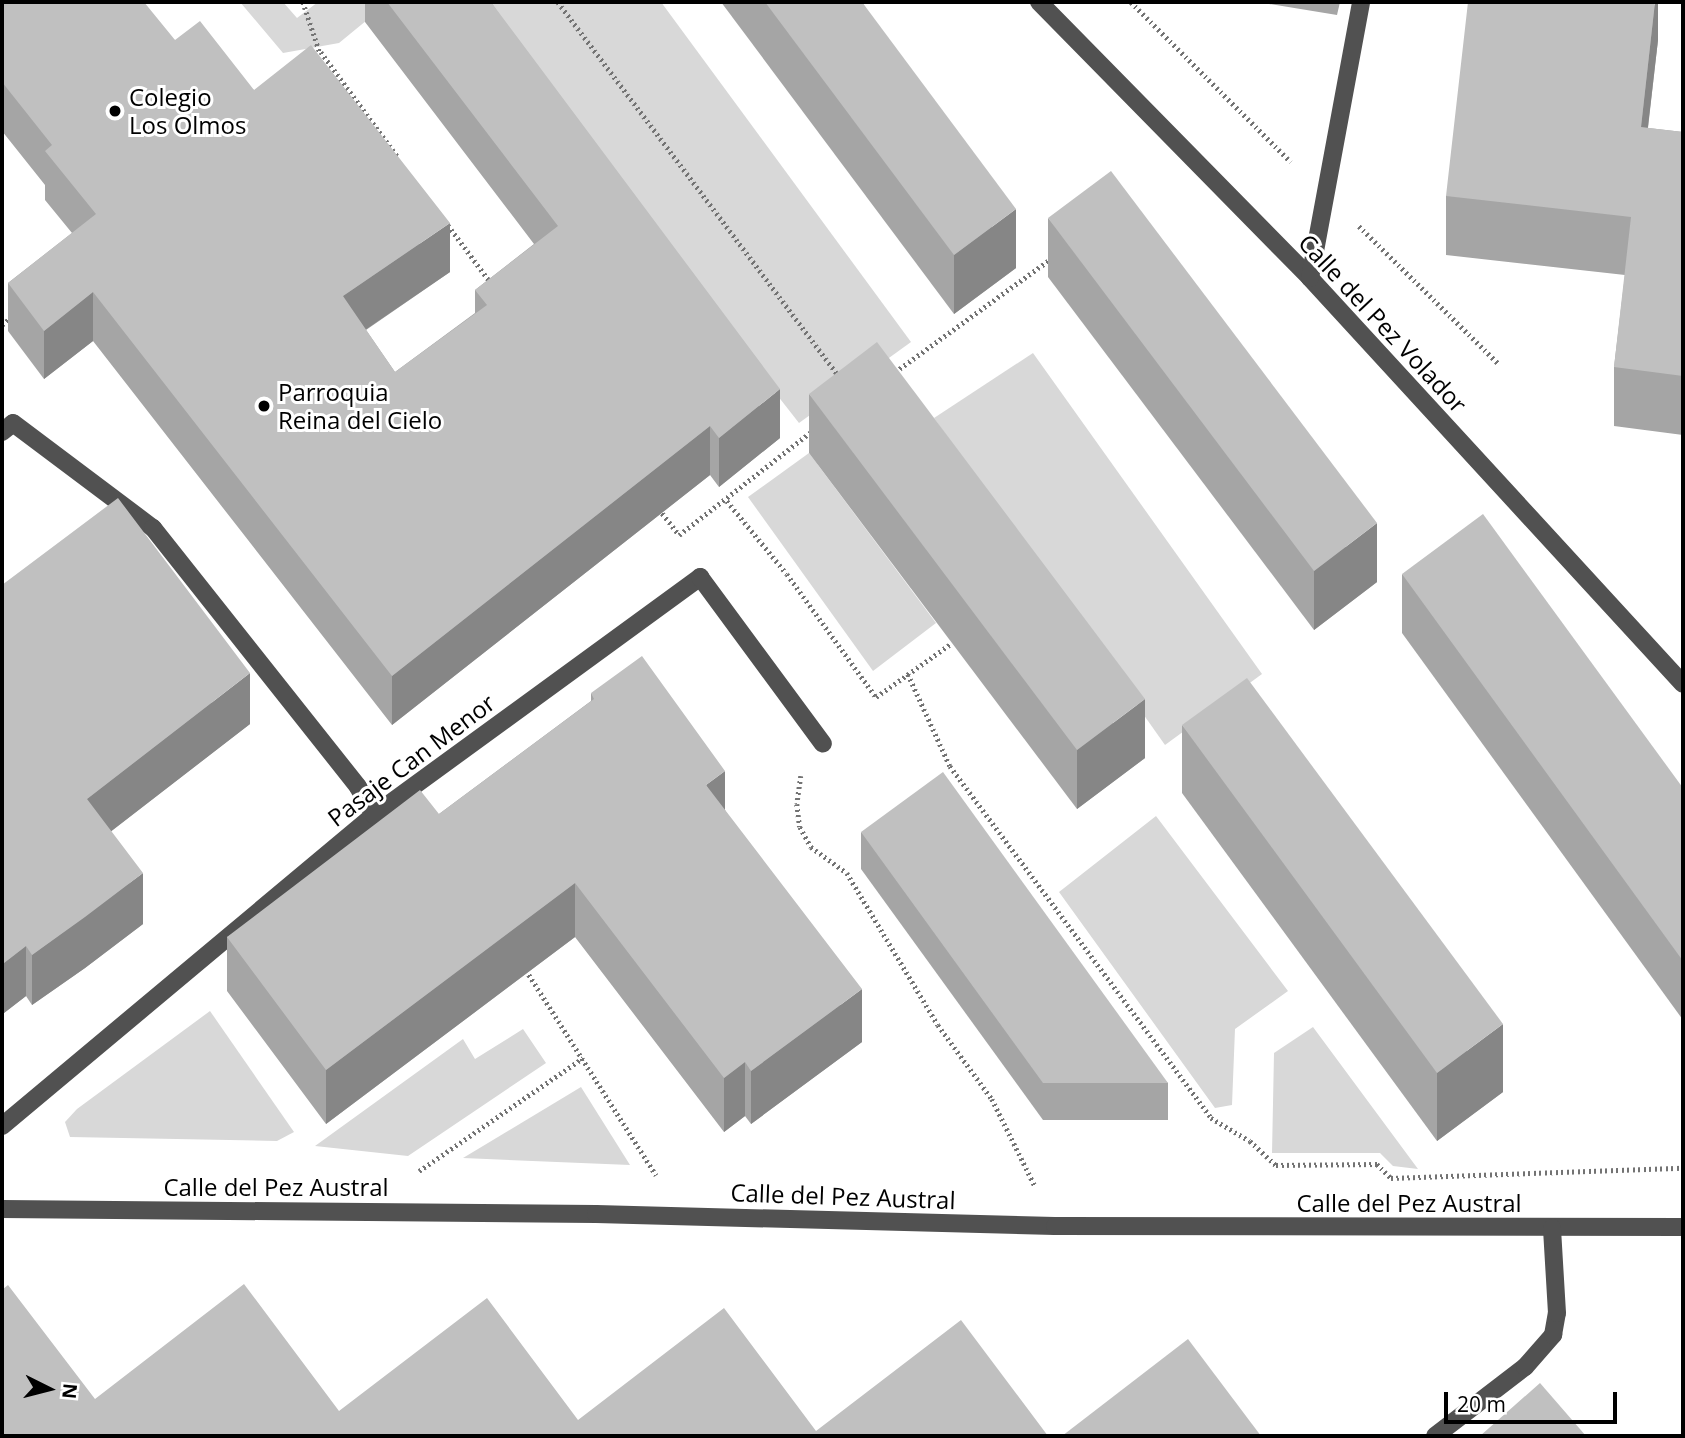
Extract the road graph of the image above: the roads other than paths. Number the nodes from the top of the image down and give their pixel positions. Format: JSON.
{"nodes":[{"id":1,"x":1039,"y":2,"type":"edge"},
{"id":2,"x":1361,"y":2,"type":"edge"},
{"id":3,"x":1310,"y":278,"type":"junction"},
{"id":4,"x":8,"y":428,"type":"edge"},
{"id":5,"x":1683,"y":684,"type":"edge"},
{"id":6,"x":823,"y":744,"type":"road end"},
{"id":7,"x":374,"y":815,"type":"junction"},
{"id":8,"x":2,"y":1126,"type":"edge"},
{"id":9,"x":2,"y":1209,"type":"edge"},
{"id":10,"x":1683,"y":1227,"type":"edge"},
{"id":11,"x":1552,"y":1228,"type":"junction"},
{"id":12,"x":1434,"y":1436,"type":"edge"}],
"edges":[{"from":1,"to":3,"type":"street","name":"Calle del Pez Volador"},
{"from":2,"to":3,"type":"street"},
{"from":3,"to":5,"type":"street","name":"Calle del Pez Volador"},
{"from":4,"to":7,"type":"street"},
{"from":6,"to":7,"type":"street","name":"Pasaje Can Menor"},
{"from":7,"to":8,"type":"street","name":"Pasaje Can Menor"},
{"from":9,"to":11,"type":"street","name":"Calle del Pez Austral"},
{"from":10,"to":11,"type":"street","name":"Calle del Pez Austral"},
{"from":11,"to":12,"type":"street"}]}
